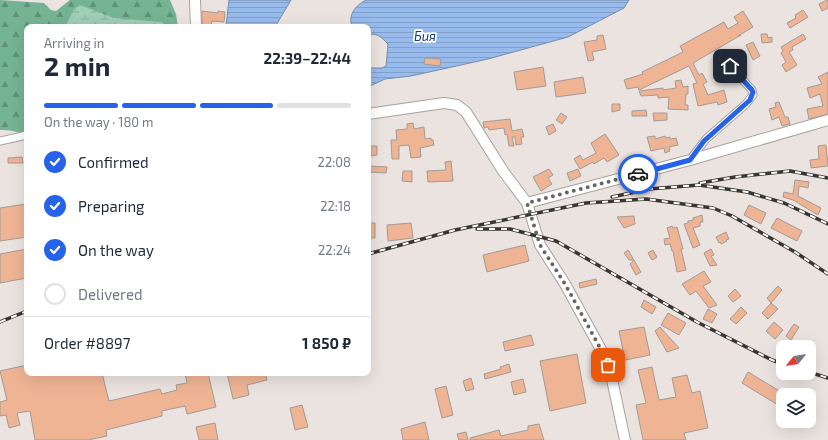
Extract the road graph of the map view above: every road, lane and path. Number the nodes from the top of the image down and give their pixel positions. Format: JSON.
{"nodes":[{"id":1,"x":195,"y":0,"type":"edge"},
{"id":2,"x":196,"y":24,"type":"edge"},
{"id":3,"x":730,"y":66,"type":"dead end"},
{"id":4,"x":371,"y":114,"type":"edge"},
{"id":5,"x":828,"y":120,"type":"edge"},
{"id":6,"x":24,"y":136,"type":"edge"},
{"id":7,"x":0,"y":141,"type":"edge"},
{"id":8,"x":690,"y":160,"type":"junction"},
{"id":9,"x":527,"y":203,"type":"junction"},
{"id":10,"x":625,"y":440,"type":"edge"}],
"edges":[{"from":1,"to":2,"type":"street"},
{"from":3,"to":8,"type":"street"},
{"from":4,"to":9,"type":"street"},
{"from":5,"to":8,"type":"street"},
{"from":6,"to":7,"type":"street"},
{"from":8,"to":9,"type":"street"},
{"from":9,"to":10,"type":"street"}]}
